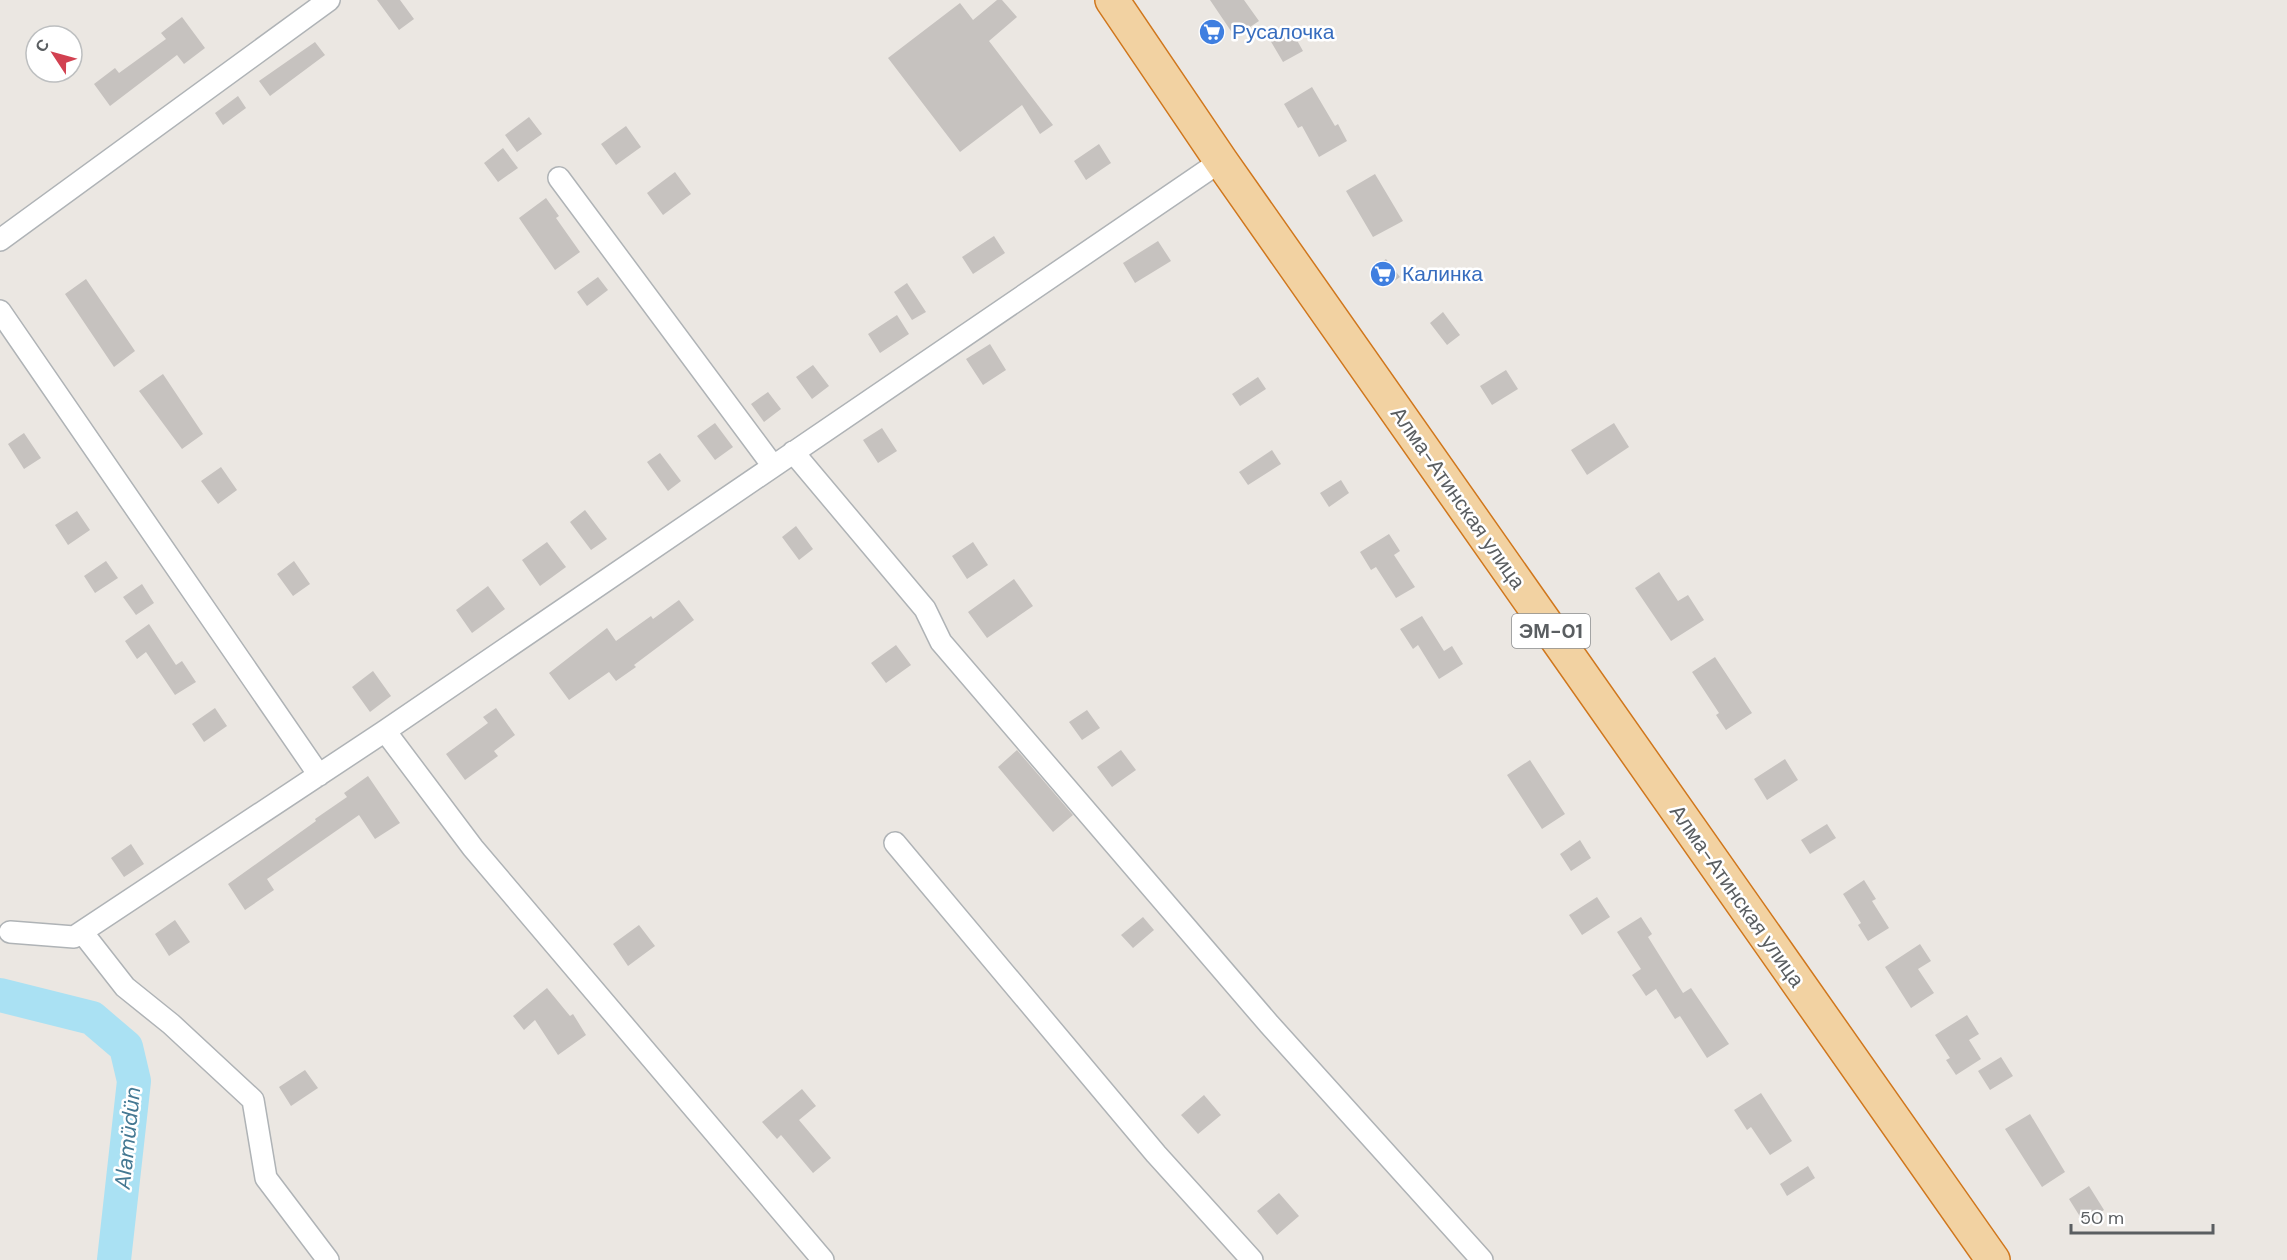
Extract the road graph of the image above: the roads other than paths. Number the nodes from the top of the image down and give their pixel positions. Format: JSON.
{"nodes":[{"id":1,"x":329,"y":0,"type":"edge"},
{"id":2,"x":1112,"y":0,"type":"edge"},
{"id":3,"x":1221,"y":161,"type":"junction"},
{"id":4,"x":559,"y":178,"type":"dead end"},
{"id":5,"x":0,"y":240,"type":"edge"},
{"id":6,"x":0,"y":311,"type":"edge"},
{"id":7,"x":793,"y":452,"type":"junction"},
{"id":8,"x":774,"y":466,"type":"junction"},
{"id":9,"x":385,"y":731,"type":"junction"},
{"id":10,"x":319,"y":775,"type":"junction"},
{"id":11,"x":895,"y":843,"type":"dead end"},
{"id":12,"x":10,"y":932,"type":"dead end"},
{"id":13,"x":82,"y":932,"type":"junction"},
{"id":14,"x":328,"y":1260,"type":"edge"},
{"id":15,"x":823,"y":1260,"type":"edge"},
{"id":16,"x":1252,"y":1260,"type":"edge"},
{"id":17,"x":1482,"y":1260,"type":"edge"},
{"id":18,"x":1993,"y":1260,"type":"edge"}],
"edges":[{"from":1,"to":5,"type":"street"},
{"from":2,"to":3,"type":"highway","name":"Алма-Атинская улица","number":"ЭМ-01"},
{"from":3,"to":7,"type":"street"},
{"from":3,"to":18,"type":"highway","name":"Алма-Атинская улица","number":"ЭМ-01"},
{"from":4,"to":8,"type":"street"},
{"from":6,"to":10,"type":"street"},
{"from":7,"to":8,"type":"street"},
{"from":7,"to":17,"type":"street"},
{"from":8,"to":9,"type":"street"},
{"from":9,"to":10,"type":"street"},
{"from":9,"to":15,"type":"street"},
{"from":10,"to":13,"type":"street"},
{"from":11,"to":16,"type":"street"},
{"from":12,"to":13,"type":"street"},
{"from":13,"to":14,"type":"street"}]}
